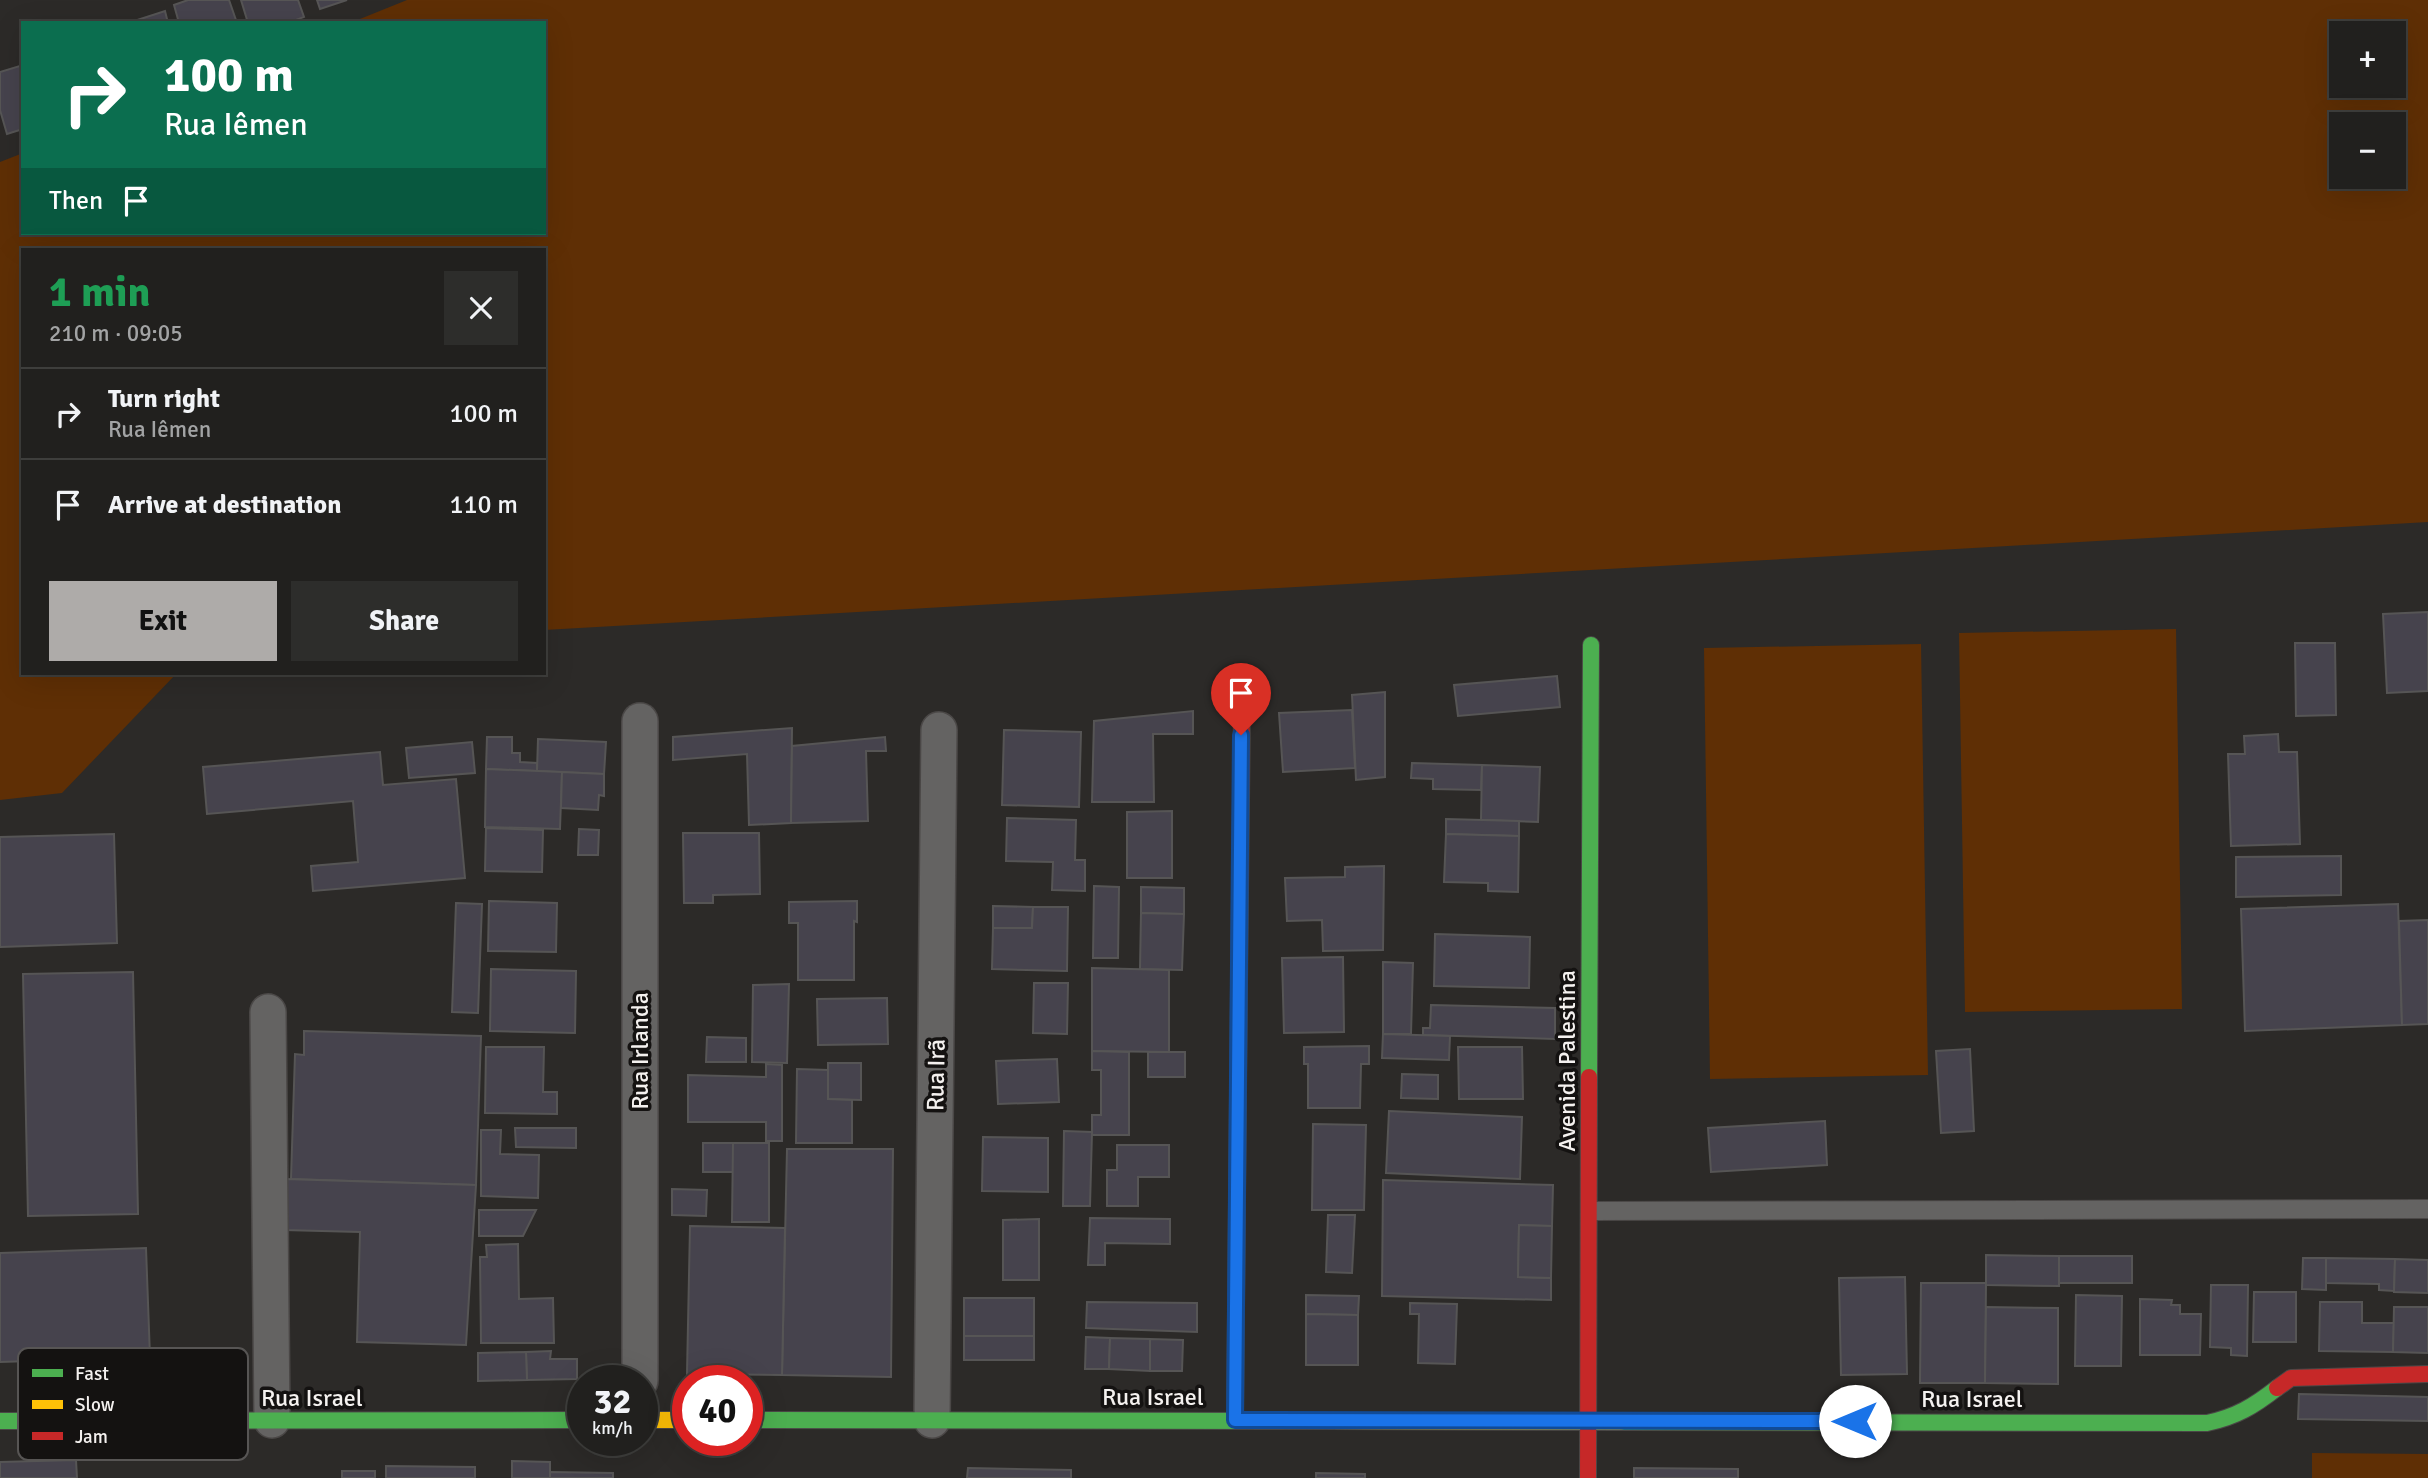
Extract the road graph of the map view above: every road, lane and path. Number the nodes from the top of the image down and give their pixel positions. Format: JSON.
{"nodes":[{"id":1,"x":1591,"y":645,"type":"dead end"},
{"id":2,"x":1242,"y":708,"type":"dead end"},
{"id":3,"x":640,"y":721,"type":"dead end"},
{"id":4,"x":939,"y":730,"type":"dead end"},
{"id":5,"x":268,"y":1012,"type":"dead end"},
{"id":6,"x":2428,"y":1209,"type":"edge"},
{"id":7,"x":1590,"y":1211,"type":"junction"},
{"id":8,"x":640,"y":1365,"type":"edge"},
{"id":9,"x":2428,"y":1374,"type":"edge"},
{"id":10,"x":248,"y":1420,"type":"edge"},
{"id":11,"x":272,"y":1420,"type":"junction"},
{"id":12,"x":567,"y":1420,"type":"edge"},
{"id":13,"x":763,"y":1420,"type":"edge"},
{"id":14,"x":932,"y":1420,"type":"junction"},
{"id":15,"x":1235,"y":1420,"type":"junction"},
{"id":16,"x":1589,"y":1420,"type":"junction"},
{"id":17,"x":0,"y":1421,"type":"edge"},
{"id":18,"x":18,"y":1421,"type":"edge"},
{"id":19,"x":1588,"y":1478,"type":"edge"}],
"edges":[{"from":1,"to":7,"type":"street","name":"Avenida Palestina"},
{"from":2,"to":15,"type":"street"},
{"from":3,"to":8,"type":"street","name":"Rua Irlanda"},
{"from":4,"to":14,"type":"street","name":"Rua Irã"},
{"from":5,"to":11,"type":"street"},
{"from":6,"to":7,"type":"lane"},
{"from":7,"to":16,"type":"street","name":"Avenida Palestina"},
{"from":9,"to":16,"type":"street","name":"Rua Israel"},
{"from":10,"to":11,"type":"street","name":"Rua Israel"},
{"from":11,"to":12,"type":"street","name":"Rua Israel"},
{"from":13,"to":14,"type":"street","name":"Rua Israel"},
{"from":14,"to":15,"type":"street","name":"Rua Israel"},
{"from":15,"to":16,"type":"street","name":"Rua Israel"},
{"from":16,"to":19,"type":"street","name":"Avenida Palestina"},
{"from":17,"to":18,"type":"street","name":"Rua Israel"}]}
